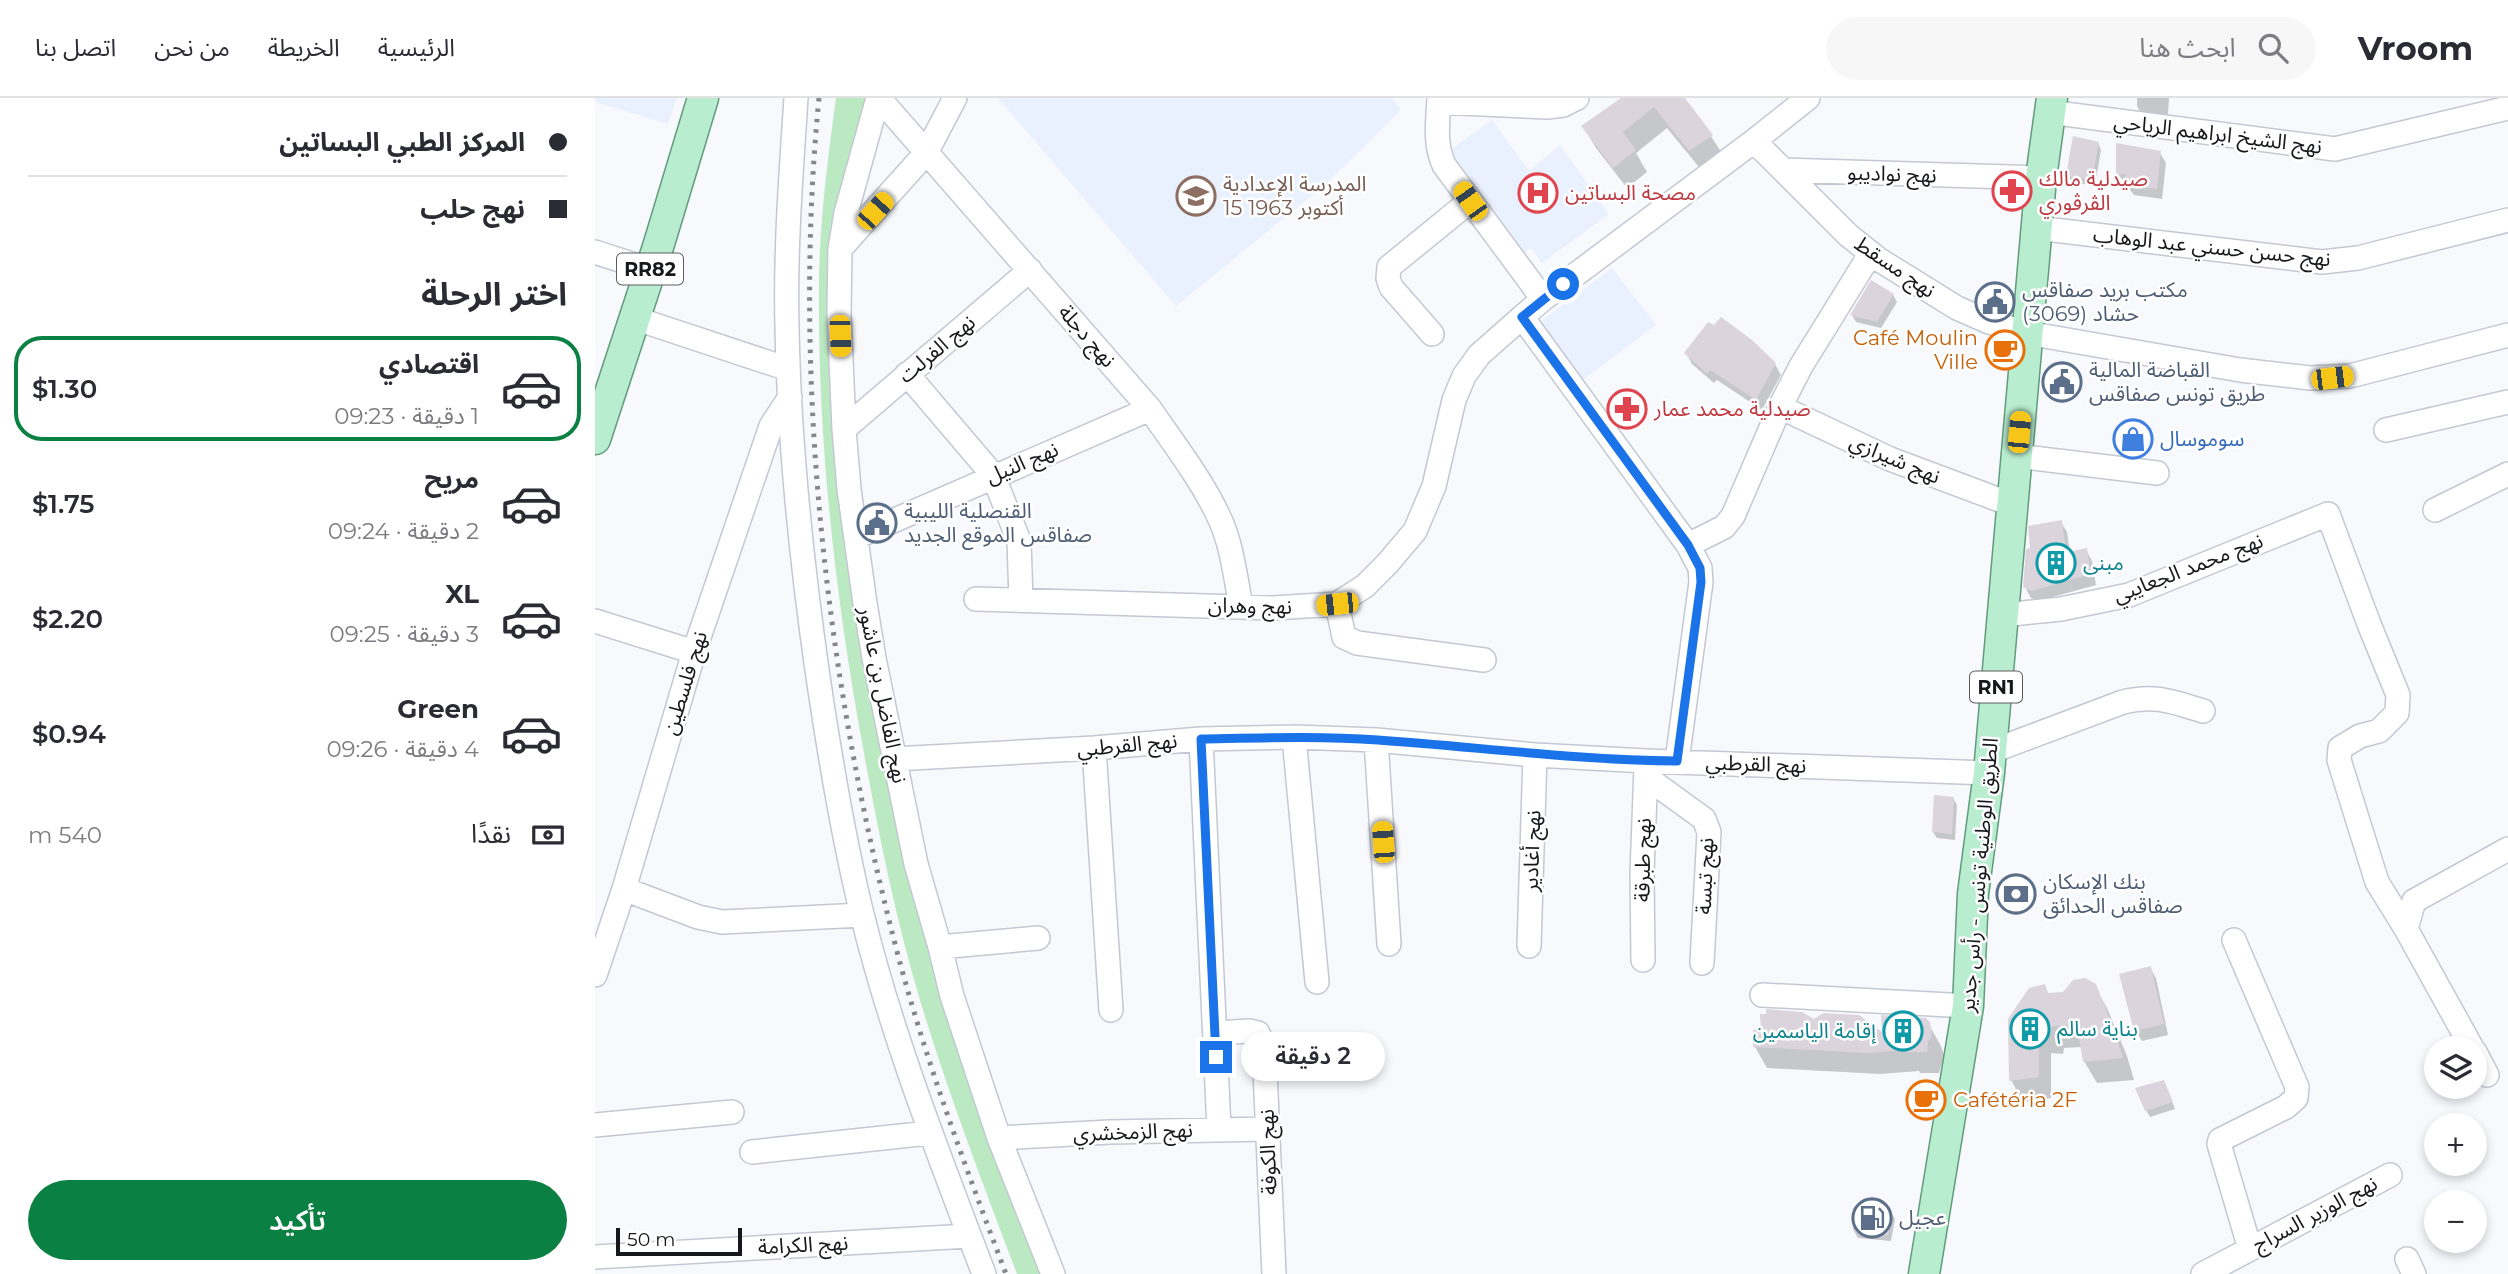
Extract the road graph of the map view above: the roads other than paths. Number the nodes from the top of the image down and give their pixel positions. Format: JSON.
{"nodes":[{"id":1,"x":703,"y":98,"type":"edge"},
{"id":2,"x":796,"y":98,"type":"edge"},
{"id":3,"x":879,"y":98,"type":"edge"},
{"id":4,"x":955,"y":98,"type":"edge"},
{"id":5,"x":1577,"y":98,"type":"edge"},
{"id":6,"x":1808,"y":98,"type":"edge"},
{"id":7,"x":1439,"y":100,"type":"edge"},
{"id":8,"x":2051,"y":105,"type":"edge"},
{"id":9,"x":2508,"y":108,"type":"edge"},
{"id":10,"x":1755,"y":141,"type":"junction"},
{"id":11,"x":926,"y":153,"type":"junction"},
{"id":12,"x":1783,"y":170,"type":"junction"},
{"id":13,"x":2041,"y":178,"type":"junction"},
{"id":14,"x":1470,"y":201,"type":"junction"},
{"id":15,"x":2508,"y":220,"type":"edge"},
{"id":16,"x":2037,"y":228,"type":"junction"},
{"id":17,"x":840,"y":249,"type":"junction"},
{"id":18,"x":595,"y":252,"type":"edge"},
{"id":19,"x":1871,"y":253,"type":"junction"},
{"id":20,"x":650,"y":270,"type":"junction"},
{"id":21,"x":1030,"y":270,"type":"junction"},
{"id":22,"x":1543,"y":299,"type":"junction"},
{"id":23,"x":1522,"y":317,"type":"junction"},
{"id":24,"x":634,"y":318,"type":"junction"},
{"id":25,"x":2027,"y":333,"type":"junction"},
{"id":26,"x":1432,"y":334,"type":"dead end"},
{"id":27,"x":2508,"y":335,"type":"edge"},
{"id":28,"x":788,"y":369,"type":"junction"},
{"id":29,"x":907,"y":374,"type":"junction"},
{"id":30,"x":790,"y":397,"type":"junction"},
{"id":31,"x":2508,"y":402,"type":"edge"},
{"id":32,"x":1780,"y":407,"type":"junction"},
{"id":33,"x":1150,"y":409,"type":"junction"},
{"id":34,"x":844,"y":429,"type":"junction"},
{"id":35,"x":2386,"y":430,"type":"dead end"},
{"id":36,"x":595,"y":439,"type":"edge"},
{"id":37,"x":2017,"y":456,"type":"junction"},
{"id":38,"x":2157,"y":473,"type":"dead end"},
{"id":39,"x":2508,"y":474,"type":"edge"},
{"id":40,"x":993,"y":475,"type":"junction"},
{"id":41,"x":2013,"y":505,"type":"junction"},
{"id":42,"x":2435,"y":510,"type":"dead end"},
{"id":43,"x":856,"y":537,"type":"junction"},
{"id":44,"x":1688,"y":545,"type":"junction"},
{"id":45,"x":976,"y":598,"type":"dead end"},
{"id":46,"x":1021,"y":600,"type":"junction"},
{"id":47,"x":1337,"y":604,"type":"junction"},
{"id":48,"x":1241,"y":606,"type":"junction"},
{"id":49,"x":2003,"y":615,"type":"junction"},
{"id":50,"x":595,"y":621,"type":"edge"},
{"id":51,"x":694,"y":652,"type":"junction"},
{"id":52,"x":1484,"y":660,"type":"dead end"},
{"id":53,"x":2203,"y":711,"type":"dead end"},
{"id":54,"x":1294,"y":737,"type":"junction"},
{"id":55,"x":1201,"y":739,"type":"junction"},
{"id":56,"x":1376,"y":740,"type":"junction"},
{"id":57,"x":1094,"y":748,"type":"junction"},
{"id":58,"x":1535,"y":755,"type":"junction"},
{"id":59,"x":894,"y":759,"type":"junction"},
{"id":60,"x":1677,"y":761,"type":"junction"},
{"id":61,"x":1990,"y":763,"type":"junction"},
{"id":62,"x":1646,"y":769,"type":"junction"},
{"id":63,"x":2508,"y":849,"type":"edge"},
{"id":64,"x":624,"y":889,"type":"junction"},
{"id":65,"x":862,"y":915,"type":"junction"},
{"id":66,"x":2406,"y":929,"type":"junction"},
{"id":67,"x":1038,"y":938,"type":"dead end"},
{"id":68,"x":2234,"y":940,"type":"dead end"},
{"id":69,"x":1389,"y":944,"type":"dead end"},
{"id":70,"x":1529,"y":946,"type":"dead end"},
{"id":71,"x":940,"y":947,"type":"junction"},
{"id":72,"x":1643,"y":960,"type":"dead end"},
{"id":73,"x":1702,"y":963,"type":"dead end"},
{"id":74,"x":595,"y":975,"type":"edge"},
{"id":75,"x":1317,"y":982,"type":"dead end"},
{"id":76,"x":1762,"y":995,"type":"dead end"},
{"id":77,"x":1968,"y":1006,"type":"junction"},
{"id":78,"x":1111,"y":1010,"type":"dead end"},
{"id":79,"x":1215,"y":1033,"type":"junction"},
{"id":80,"x":2465,"y":1036,"type":"edge"},
{"id":81,"x":732,"y":1112,"type":"dead end"},
{"id":82,"x":595,"y":1125,"type":"edge"},
{"id":83,"x":1219,"y":1129,"type":"junction"},
{"id":84,"x":1268,"y":1129,"type":"junction"},
{"id":85,"x":929,"y":1133,"type":"junction"},
{"id":86,"x":999,"y":1138,"type":"junction"},
{"id":87,"x":752,"y":1152,"type":"dead end"},
{"id":88,"x":2391,"y":1175,"type":"dead end"},
{"id":89,"x":969,"y":1236,"type":"junction"},
{"id":90,"x":2250,"y":1249,"type":"junction"},
{"id":91,"x":595,"y":1258,"type":"edge"},
{"id":92,"x":984,"y":1274,"type":"edge"},
{"id":93,"x":1053,"y":1274,"type":"edge"},
{"id":94,"x":1274,"y":1274,"type":"edge"},
{"id":95,"x":1924,"y":1274,"type":"edge"},
{"id":96,"x":2203,"y":1274,"type":"edge"}],
"edges":[{"from":1,"to":20,"type":"main road","number":"RR82"},
{"from":2,"to":28,"type":"street"},
{"from":3,"to":11,"type":"street","name":"نهج دجلة"},
{"from":3,"to":17,"type":"street","name":"نهج الفاضل بن عاشور"},
{"from":4,"to":11,"type":"street"},
{"from":5,"to":7,"type":"street"},
{"from":6,"to":10,"type":"street","name":"نهج وهران"},
{"from":7,"to":14,"type":"street"},
{"from":8,"to":9,"type":"street","name":"نهج الشيخ ابراهيم الرياحي"},
{"from":8,"to":13,"type":"main road","name":"الطريق الوطنية تونس - رأس جدير","number":"RN1"},
{"from":10,"to":12,"type":"street"},
{"from":10,"to":22,"type":"street","name":"نهج وهران"},
{"from":11,"to":17,"type":"street"},
{"from":11,"to":21,"type":"street","name":"نهج دجلة"},
{"from":12,"to":13,"type":"street","name":"نهج نواديبو"},
{"from":12,"to":19,"type":"street","name":"نهج مسقط"},
{"from":13,"to":16,"type":"main road","name":"الطريق الوطنية تونس - رأس جدير","number":"RN1"},
{"from":14,"to":22,"type":"street"},
{"from":14,"to":26,"type":"street"},
{"from":15,"to":16,"type":"street","name":"نهج حسن حسني عبد الوهاب"},
{"from":16,"to":25,"type":"main road","name":"الطريق الوطنية تونس - رأس جدير","number":"RN1"},
{"from":17,"to":34,"type":"street","name":"نهج الفاضل بن عاشور"},
{"from":18,"to":20,"type":"street"},
{"from":19,"to":25,"type":"street","name":"نهج مسقط"},
{"from":19,"to":32,"type":"street"},
{"from":20,"to":24,"type":"main road","number":"RR82"},
{"from":21,"to":29,"type":"street","name":"نهج الفرلت"},
{"from":21,"to":33,"type":"street","name":"نهج دجلة"},
{"from":22,"to":23,"type":"street","name":"نهج وهران"},
{"from":23,"to":44,"type":"street"},
{"from":23,"to":47,"type":"street","name":"نهج وهران"},
{"from":24,"to":28,"type":"street"},
{"from":24,"to":36,"type":"main road","number":"RR82"},
{"from":25,"to":27,"type":"street","name":"نهج مسقط"},
{"from":25,"to":37,"type":"main road","name":"الطريق الوطنية تونس - رأس جدير","number":"RN1"},
{"from":28,"to":30,"type":"street"},
{"from":29,"to":34,"type":"street","name":"نهج الفرلت"},
{"from":29,"to":40,"type":"street"},
{"from":30,"to":51,"type":"street","name":"نهج فلسطين"},
{"from":30,"to":65,"type":"street"},
{"from":31,"to":35,"type":"street"},
{"from":32,"to":41,"type":"street","name":"نهج شيرازي"},
{"from":32,"to":44,"type":"street"},
{"from":33,"to":40,"type":"street","name":"نهج النيل"},
{"from":33,"to":48,"type":"street","name":"نهج دجلة"},
{"from":34,"to":43,"type":"street","name":"نهج الفاضل بن عاشور"},
{"from":37,"to":38,"type":"street"},
{"from":37,"to":41,"type":"main road","name":"الطريق الوطنية تونس - رأس جدير","number":"RN1"},
{"from":39,"to":42,"type":"street"},
{"from":40,"to":43,"type":"street","name":"نهج النيل"},
{"from":40,"to":46,"type":"street"},
{"from":41,"to":49,"type":"main road","name":"الطريق الوطنية تونس - رأس جدير","number":"RN1"},
{"from":43,"to":59,"type":"street","name":"نهج الفاضل بن عاشور"},
{"from":44,"to":60,"type":"street"},
{"from":45,"to":46,"type":"street","name":"نهج وهران"},
{"from":46,"to":48,"type":"street","name":"نهج وهران"},
{"from":47,"to":48,"type":"street","name":"نهج وهران"},
{"from":47,"to":52,"type":"street"},
{"from":49,"to":61,"type":"main road","name":"الطريق الوطنية تونس - رأس جدير","number":"RN1"},
{"from":49,"to":66,"type":"street","name":"نهج محمد الجعايبي"},
{"from":50,"to":51,"type":"street"},
{"from":51,"to":64,"type":"street","name":"نهج فلسطين"},
{"from":53,"to":61,"type":"street"},
{"from":54,"to":55,"type":"street","name":"نهج القرطبي"},
{"from":54,"to":56,"type":"street","name":"نهج القرطبي"},
{"from":54,"to":75,"type":"street"},
{"from":55,"to":57,"type":"street","name":"نهج القرطبي"},
{"from":55,"to":79,"type":"street"},
{"from":56,"to":58,"type":"street","name":"نهج القرطبي"},
{"from":56,"to":69,"type":"street"},
{"from":57,"to":59,"type":"street","name":"نهج القرطبي"},
{"from":57,"to":78,"type":"street"},
{"from":58,"to":62,"type":"street","name":"نهج القرطبي"},
{"from":58,"to":70,"type":"street","name":"نهج أغادير"},
{"from":59,"to":71,"type":"street","name":"نهج الفاضل بن عاشور"},
{"from":60,"to":61,"type":"street","name":"نهج القرطبي"},
{"from":60,"to":62,"type":"street","name":"نهج القرطبي"},
{"from":61,"to":77,"type":"main road","name":"الطريق الوطنية تونس - رأس جدير","number":"RN1"},
{"from":62,"to":72,"type":"street","name":"نهج طبرقة"},
{"from":62,"to":73,"type":"street","name":"نهج تبسة"},
{"from":63,"to":66,"type":"street"},
{"from":64,"to":65,"type":"street"},
{"from":64,"to":74,"type":"street","name":"نهج فلسطين"},
{"from":65,"to":85,"type":"street"},
{"from":66,"to":80,"type":"street"},
{"from":67,"to":71,"type":"street"},
{"from":68,"to":90,"type":"street"},
{"from":71,"to":86,"type":"street","name":"نهج الفاضل بن عاشور"},
{"from":76,"to":77,"type":"street"},
{"from":77,"to":95,"type":"main road","name":"الطريق الوطنية تونس - رأس جدير","number":"RN1"},
{"from":79,"to":83,"type":"street"},
{"from":79,"to":84,"type":"street","name":"نهج الكوفة"},
{"from":81,"to":82,"type":"street"},
{"from":83,"to":84,"type":"street","name":"نهج الزمخشري"},
{"from":83,"to":86,"type":"street","name":"نهج الزمخشري"},
{"from":84,"to":94,"type":"street","name":"نهج الكوفة"},
{"from":85,"to":87,"type":"street"},
{"from":85,"to":89,"type":"street"},
{"from":86,"to":93,"type":"street","name":"نهج الفاضل بن عاشور"},
{"from":88,"to":90,"type":"street","name":"نهج الوزير السراج"},
{"from":89,"to":91,"type":"street","name":"نهج الكرامة"},
{"from":89,"to":92,"type":"street"},
{"from":90,"to":96,"type":"street","name":"نهج الوزير السراج"}]}
